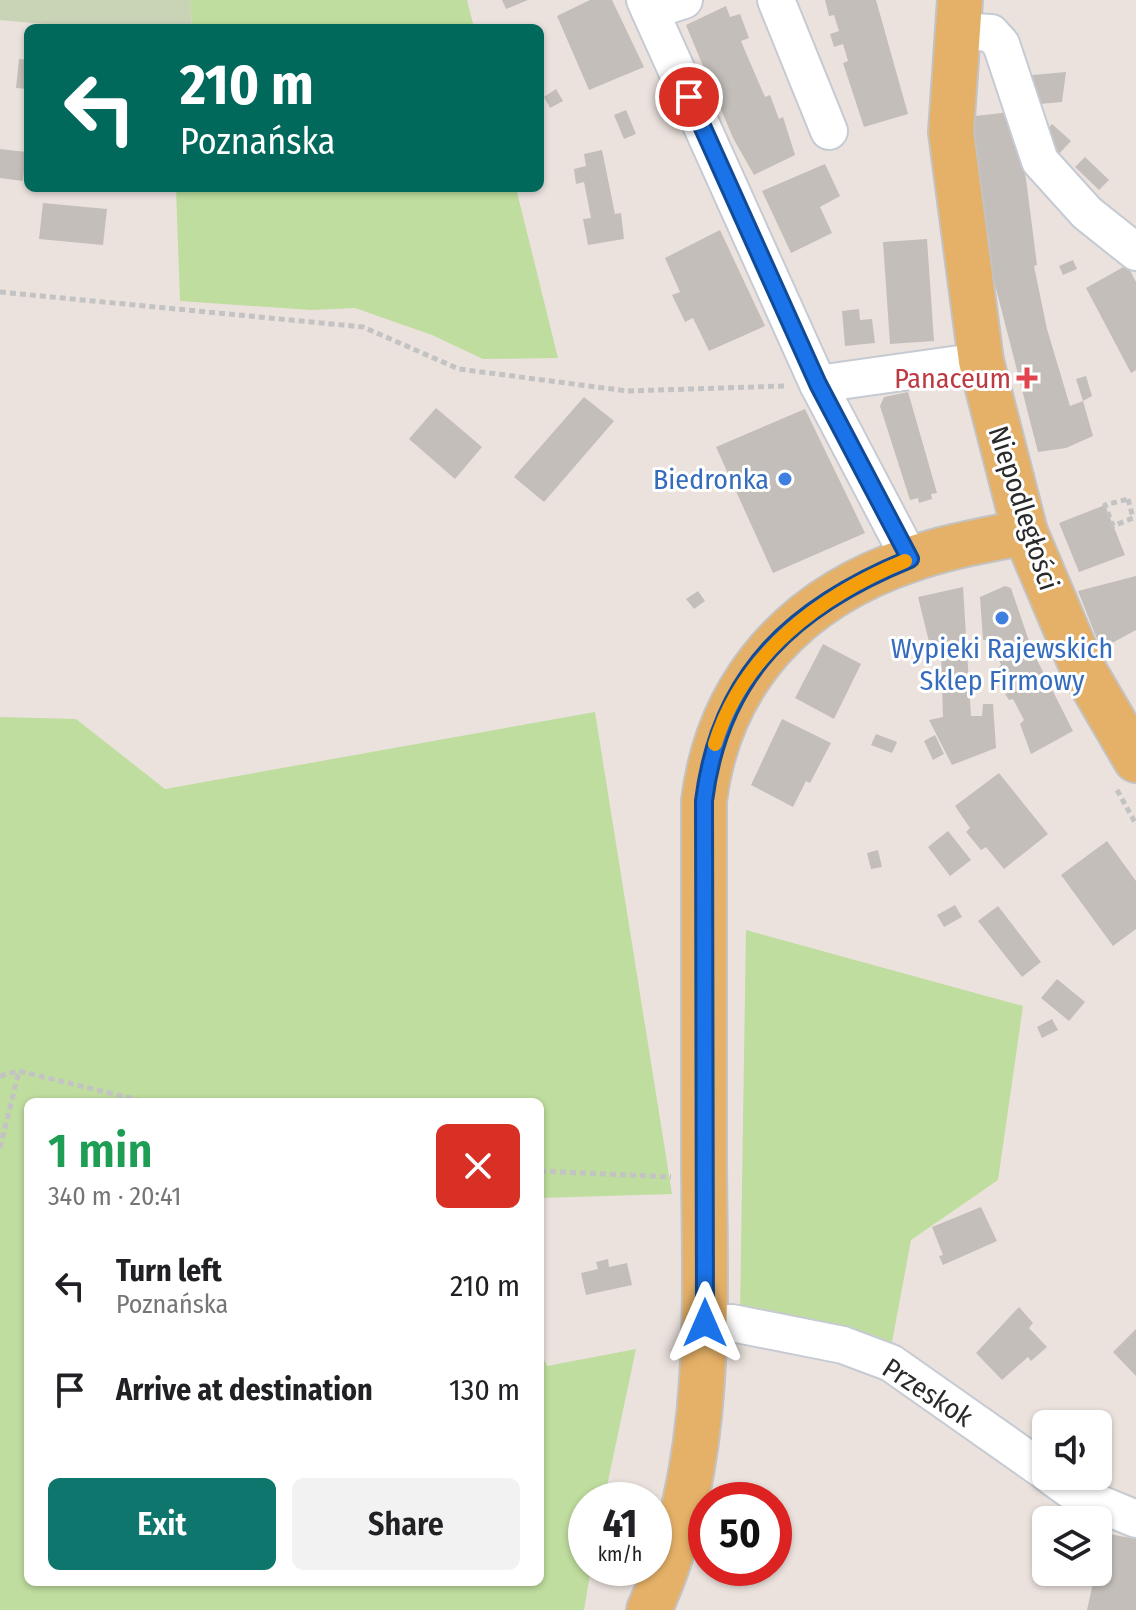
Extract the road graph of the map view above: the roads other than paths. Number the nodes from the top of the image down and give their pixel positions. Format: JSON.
{"nodes":[{"id":1,"x":684,"y":0,"type":"edge"},
{"id":2,"x":776,"y":0,"type":"edge"},
{"id":3,"x":647,"y":6,"type":"edge"},
{"id":4,"x":959,"y":15,"type":"edge"},
{"id":5,"x":829,"y":131,"type":"dead end"},
{"id":6,"x":1136,"y":252,"type":"edge"},
{"id":7,"x":981,"y":361,"type":"junction"},
{"id":8,"x":818,"y":384,"type":"junction"},
{"id":9,"x":1025,"y":532,"type":"junction"},
{"id":10,"x":910,"y":559,"type":"junction"},
{"id":11,"x":1136,"y":760,"type":"edge"},
{"id":12,"x":705,"y":1323,"type":"junction"},
{"id":13,"x":1032,"y":1462,"type":"edge"},
{"id":14,"x":1070,"y":1490,"type":"edge"},
{"id":15,"x":1136,"y":1519,"type":"edge"},
{"id":16,"x":649,"y":1610,"type":"edge"}],
"edges":[{"from":1,"to":3,"type":"street"},
{"from":2,"to":5,"type":"street"},
{"from":3,"to":8,"type":"street"},
{"from":4,"to":6,"type":"street"},
{"from":4,"to":7,"type":"main road","name":"Niepodległości"},
{"from":7,"to":8,"type":"street"},
{"from":7,"to":9,"type":"main road","name":"Niepodległości"},
{"from":8,"to":10,"type":"street"},
{"from":9,"to":10,"type":"main road"},
{"from":9,"to":11,"type":"main road","name":"Niepodległości"},
{"from":10,"to":12,"type":"main road"},
{"from":12,"to":13,"type":"street","name":"Przeskok"},
{"from":12,"to":16,"type":"main road"},
{"from":14,"to":15,"type":"street"}]}
